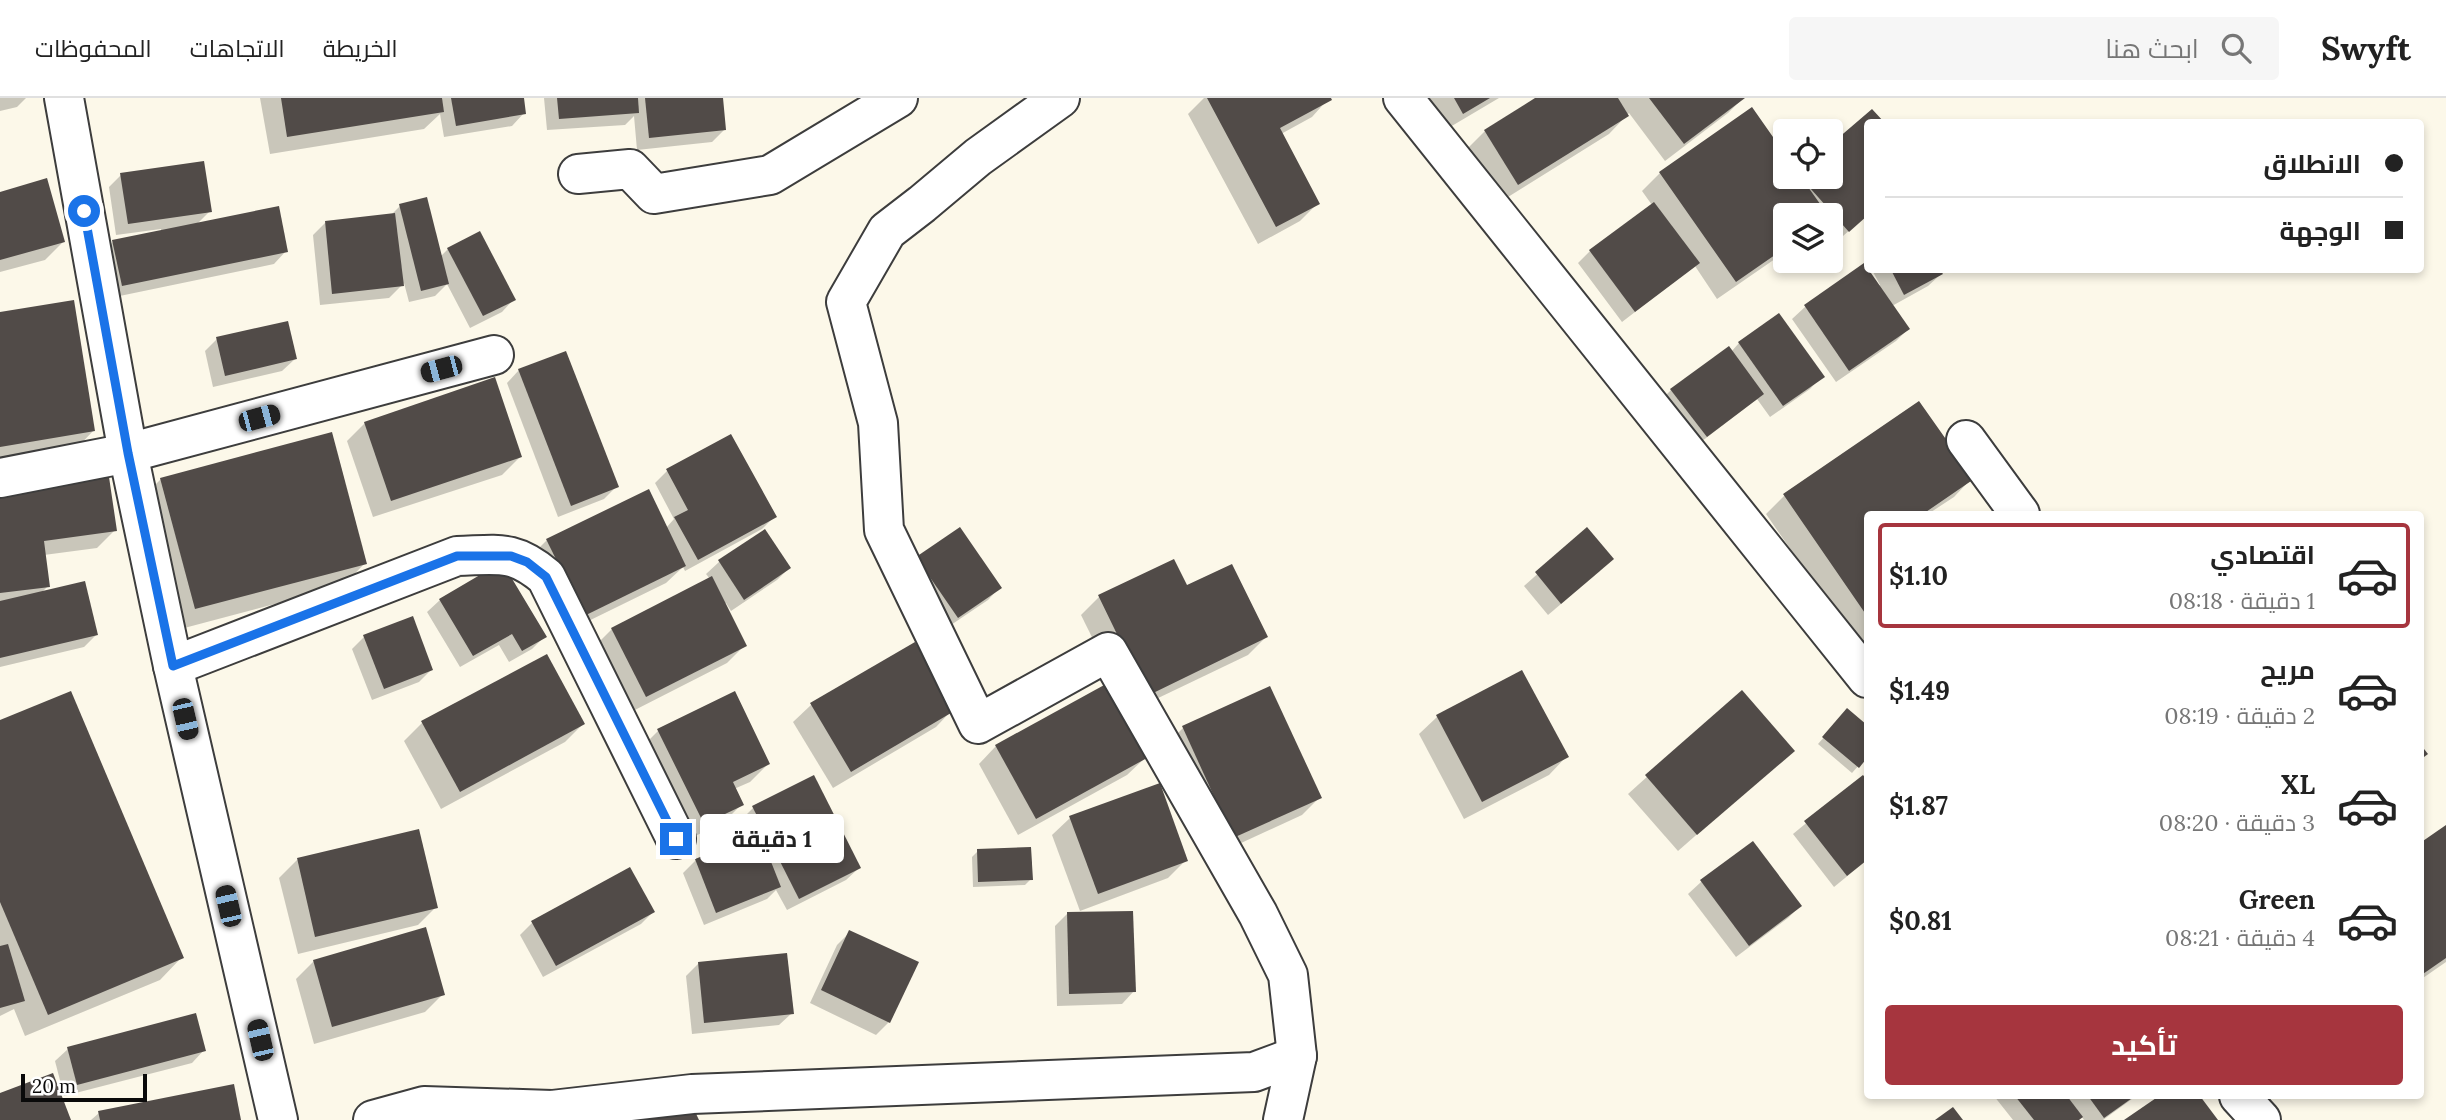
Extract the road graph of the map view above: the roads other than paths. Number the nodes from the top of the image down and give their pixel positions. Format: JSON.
{"nodes":[{"id":1,"x":898,"y":98,"type":"edge"},
{"id":2,"x":1060,"y":98,"type":"edge"},
{"id":3,"x":1403,"y":98,"type":"edge"},
{"id":4,"x":73,"y":100,"type":"edge"},
{"id":5,"x":578,"y":174,"type":"dead end"},
{"id":6,"x":494,"y":355,"type":"dead end"},
{"id":7,"x":1966,"y":440,"type":"dead end"},
{"id":8,"x":128,"y":453,"type":"junction"},
{"id":9,"x":0,"y":478,"type":"edge"},
{"id":10,"x":2018,"y":511,"type":"edge"},
{"id":11,"x":173,"y":666,"type":"junction"},
{"id":12,"x":1864,"y":674,"type":"edge"},
{"id":13,"x":676,"y":839,"type":"dead end"},
{"id":14,"x":1297,"y":1056,"type":"junction"},
{"id":15,"x":2242,"y":1099,"type":"edge"},
{"id":16,"x":554,"y":1115,"type":"edge"},
{"id":17,"x":278,"y":1120,"type":"edge"},
{"id":18,"x":373,"y":1120,"type":"edge"},
{"id":19,"x":1283,"y":1120,"type":"edge"},
{"id":20,"x":2261,"y":1120,"type":"edge"}],
"edges":[{"from":1,"to":5,"type":"street"},
{"from":2,"to":14,"type":"street"},
{"from":3,"to":12,"type":"street"},
{"from":4,"to":8,"type":"street"},
{"from":6,"to":8,"type":"street"},
{"from":7,"to":10,"type":"street"},
{"from":8,"to":9,"type":"street"},
{"from":8,"to":11,"type":"street"},
{"from":11,"to":13,"type":"street"},
{"from":11,"to":17,"type":"street"},
{"from":14,"to":16,"type":"street"},
{"from":14,"to":19,"type":"street"},
{"from":15,"to":20,"type":"street"},
{"from":16,"to":18,"type":"street"}]}
